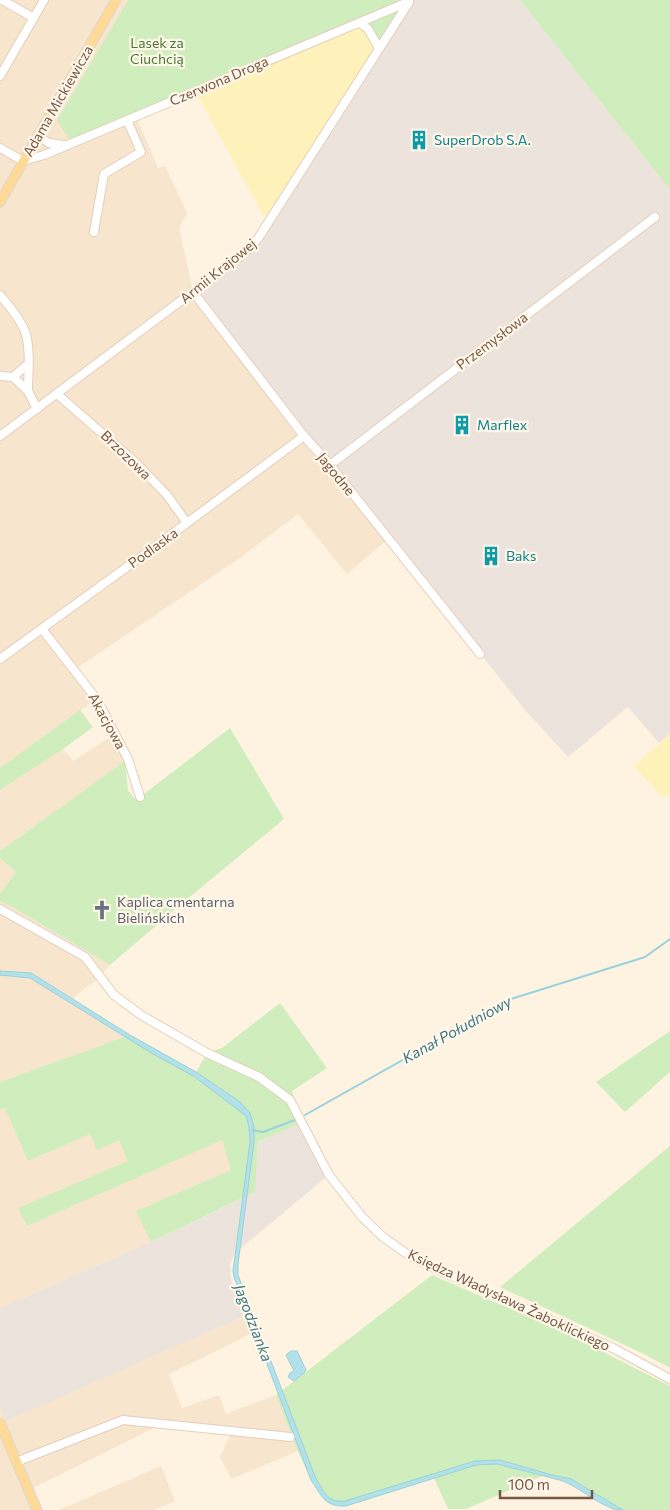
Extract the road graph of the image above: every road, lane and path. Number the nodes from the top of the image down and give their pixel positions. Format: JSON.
{"nodes":[{"id":1,"x":2,"y":0,"type":"edge"},
{"id":2,"x":44,"y":0,"type":"edge"},
{"id":3,"x":116,"y":0,"type":"edge"},
{"id":4,"x":411,"y":1,"type":"edge"},
{"id":5,"x":34,"y":18,"type":"junction"},
{"id":6,"x":360,"y":23,"type":"junction"},
{"id":7,"x":379,"y":48,"type":"junction"},
{"id":8,"x":0,"y":74,"type":"edge"},
{"id":9,"x":127,"y":120,"type":"junction"},
{"id":10,"x":36,"y":139,"type":"junction"},
{"id":11,"x":66,"y":145,"type":"junction"},
{"id":12,"x":0,"y":148,"type":"edge"},
{"id":13,"x":51,"y":152,"type":"junction"},
{"id":14,"x":23,"y":161,"type":"junction"},
{"id":15,"x":0,"y":202,"type":"edge"},
{"id":16,"x":654,"y":216,"type":"dead end"},
{"id":17,"x":94,"y":232,"type":"dead end"},
{"id":18,"x":193,"y":292,"type":"junction"},
{"id":19,"x":0,"y":294,"type":"edge"},
{"id":20,"x":28,"y":364,"type":"junction"},
{"id":21,"x":0,"y":376,"type":"edge"},
{"id":22,"x":13,"y":377,"type":"junction"},
{"id":23,"x":28,"y":391,"type":"junction"},
{"id":24,"x":57,"y":394,"type":"junction"},
{"id":25,"x":37,"y":409,"type":"junction"},
{"id":26,"x":0,"y":436,"type":"edge"},
{"id":27,"x":304,"y":436,"type":"junction"},
{"id":28,"x":330,"y":465,"type":"junction"},
{"id":29,"x":187,"y":523,"type":"junction"},
{"id":30,"x":42,"y":629,"type":"junction"},
{"id":31,"x":480,"y":654,"type":"dead end"},
{"id":32,"x":0,"y":659,"type":"edge"},
{"id":33,"x":140,"y":797,"type":"dead end"},
{"id":34,"x":0,"y":909,"type":"edge"},
{"id":35,"x":670,"y":1379,"type":"edge"},
{"id":36,"x":0,"y":1423,"type":"edge"},
{"id":37,"x":290,"y":1437,"type":"dead end"},
{"id":38,"x":16,"y":1462,"type":"junction"},
{"id":39,"x":37,"y":1510,"type":"edge"}],
"edges":[{"from":1,"to":5,"type":"street"},
{"from":2,"to":5,"type":"street"},
{"from":3,"to":10,"type":"main road","name":"Adama Mickiewicza"},
{"from":4,"to":6,"type":"street","name":"Czerwona Droga"},
{"from":4,"to":7,"type":"street","name":"Armii Krajowej"},
{"from":5,"to":8,"type":"street"},
{"from":6,"to":7,"type":"street"},
{"from":6,"to":9,"type":"street","name":"Czerwona Droga"},
{"from":7,"to":18,"type":"street","name":"Armii Krajowej"},
{"from":9,"to":11,"type":"street","name":"Czerwona Droga"},
{"from":9,"to":17,"type":"street"},
{"from":10,"to":11,"type":"street"},
{"from":10,"to":13,"type":"street"},
{"from":10,"to":14,"type":"main road","name":"Adama Mickiewicza"},
{"from":11,"to":13,"type":"street","name":"Czerwona Droga"},
{"from":12,"to":14,"type":"street"},
{"from":13,"to":14,"type":"street","name":"Czerwona Droga"},
{"from":14,"to":15,"type":"main road","name":"Adama Mickiewicza"},
{"from":16,"to":28,"type":"street","name":"Przemysłowa"},
{"from":18,"to":24,"type":"street","name":"Armii Krajowej"},
{"from":18,"to":27,"type":"street","name":"Jagodne"},
{"from":19,"to":20,"type":"street"},
{"from":20,"to":22,"type":"street"},
{"from":20,"to":23,"type":"street"},
{"from":21,"to":22,"type":"street"},
{"from":22,"to":23,"type":"street"},
{"from":23,"to":25,"type":"street"},
{"from":24,"to":25,"type":"street","name":"Armii Krajowej"},
{"from":24,"to":29,"type":"street","name":"Brzozowa"},
{"from":25,"to":26,"type":"street","name":"Armii Krajowej"},
{"from":27,"to":28,"type":"street","name":"Jagodne"},
{"from":27,"to":29,"type":"street","name":"Podlaska"},
{"from":28,"to":31,"type":"street","name":"Jagodne"},
{"from":29,"to":30,"type":"street","name":"Podlaska"},
{"from":30,"to":32,"type":"street","name":"Podlaska"},
{"from":30,"to":33,"type":"street","name":"Akacjowa"},
{"from":34,"to":35,"type":"street","name":"Księdza Władysława Żaboklickiego"},
{"from":36,"to":38,"type":"main road"},
{"from":37,"to":38,"type":"street"},
{"from":38,"to":39,"type":"main road"}]}
